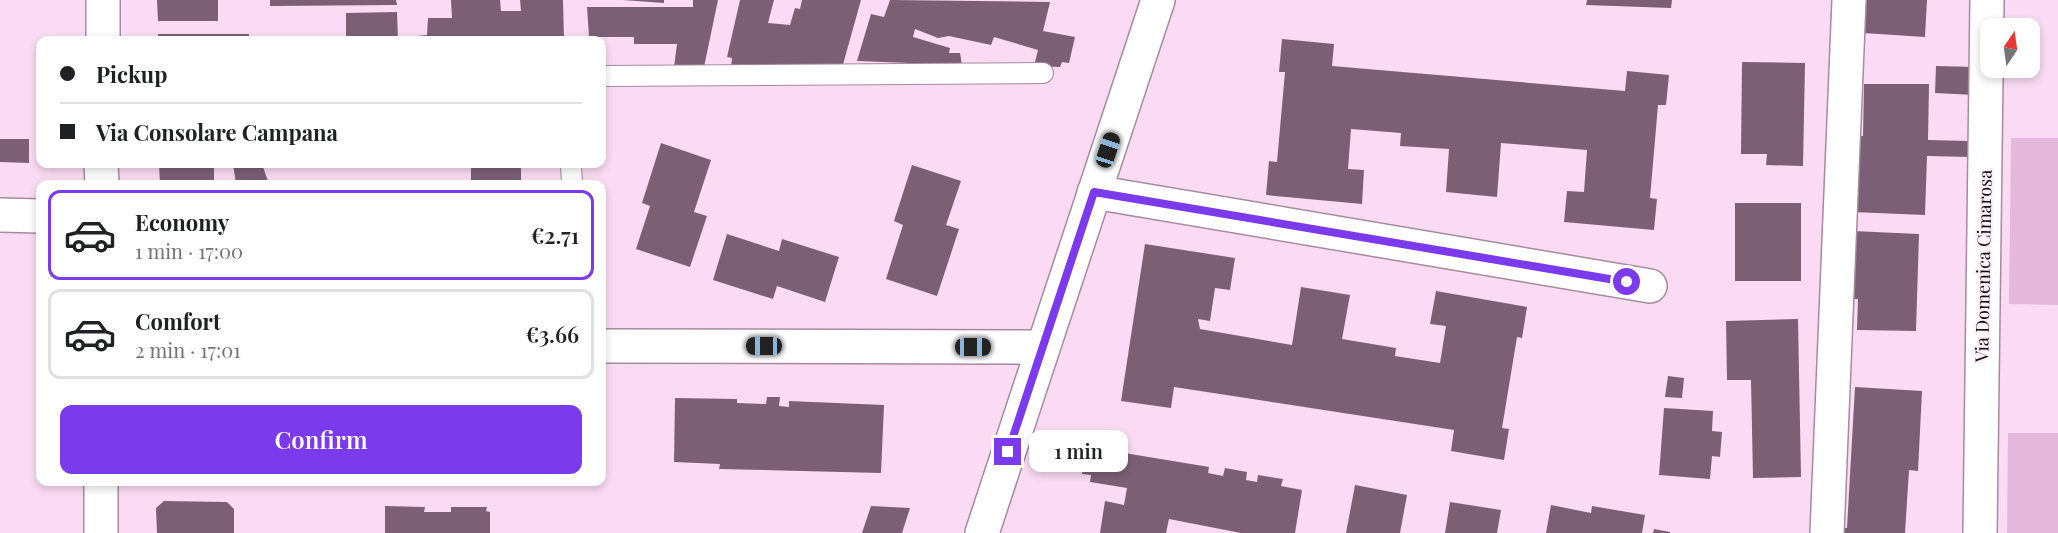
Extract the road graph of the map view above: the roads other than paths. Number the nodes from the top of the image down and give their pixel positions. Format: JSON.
{"nodes":[{"id":1,"x":103,"y":0,"type":"edge"},
{"id":2,"x":1158,"y":0,"type":"edge"},
{"id":3,"x":1849,"y":0,"type":"edge"},
{"id":4,"x":1987,"y":0,"type":"edge"},
{"id":5,"x":103,"y":36,"type":"edge"},
{"id":6,"x":1043,"y":73,"type":"dead end"},
{"id":7,"x":606,"y":75,"type":"edge"},
{"id":8,"x":1094,"y":192,"type":"junction"},
{"id":9,"x":0,"y":215,"type":"edge"},
{"id":10,"x":36,"y":216,"type":"edge"},
{"id":11,"x":1650,"y":286,"type":"dead end"},
{"id":12,"x":606,"y":346,"type":"edge"},
{"id":13,"x":1043,"y":347,"type":"junction"},
{"id":14,"x":101,"y":486,"type":"edge"},
{"id":15,"x":101,"y":533,"type":"edge"},
{"id":16,"x":982,"y":533,"type":"edge"},
{"id":17,"x":1827,"y":533,"type":"edge"},
{"id":18,"x":1980,"y":533,"type":"edge"}],
"edges":[{"from":1,"to":5,"type":"street"},
{"from":2,"to":8,"type":"street"},
{"from":3,"to":17,"type":"street"},
{"from":4,"to":18,"type":"street","name":"Via Domenica Cimarosa"},
{"from":6,"to":7,"type":"lane"},
{"from":8,"to":11,"type":"street"},
{"from":8,"to":13,"type":"street"},
{"from":9,"to":10,"type":"street"},
{"from":12,"to":13,"type":"street"},
{"from":13,"to":16,"type":"street"},
{"from":14,"to":15,"type":"street"}]}
